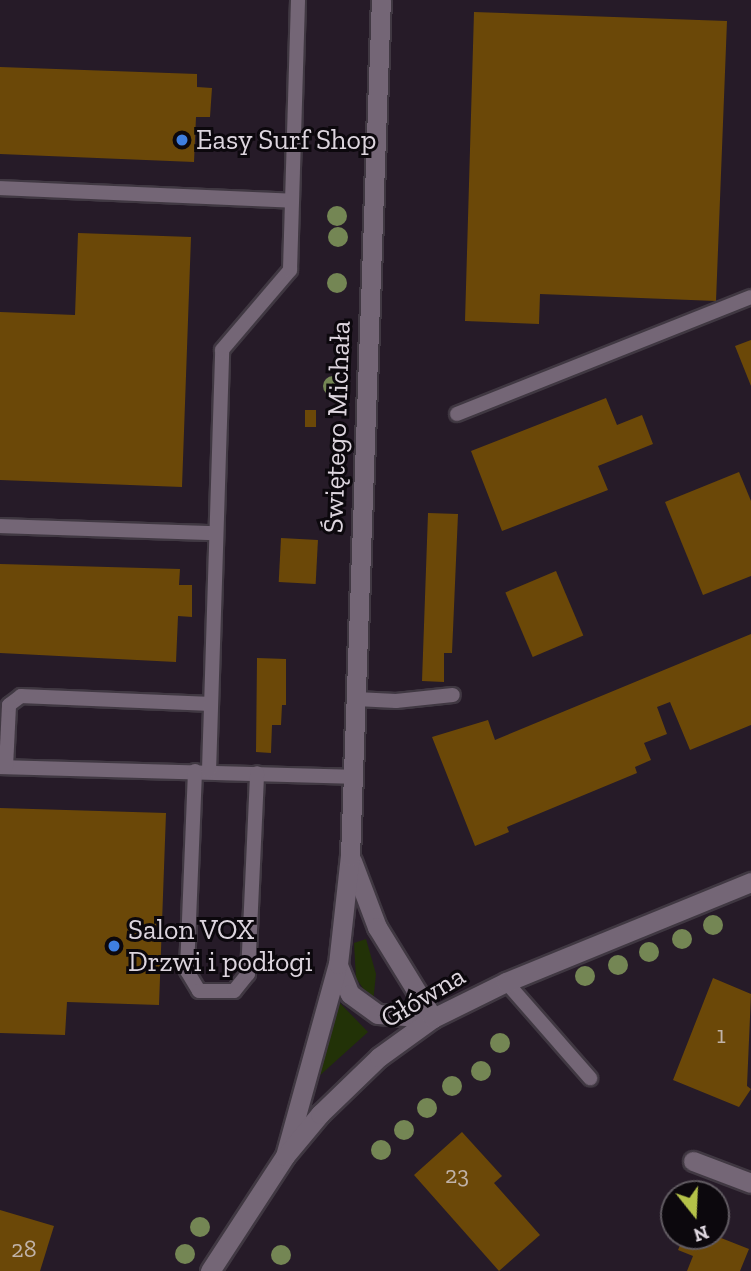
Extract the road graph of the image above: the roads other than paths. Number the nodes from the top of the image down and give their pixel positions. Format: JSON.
{"nodes":[{"id":1,"x":298,"y":0,"type":"edge"},
{"id":2,"x":381,"y":0,"type":"edge"},
{"id":3,"x":0,"y":188,"type":"edge"},
{"id":4,"x":292,"y":201,"type":"junction"},
{"id":5,"x":751,"y":297,"type":"edge"},
{"id":6,"x":457,"y":414,"type":"dead end"},
{"id":7,"x":0,"y":526,"type":"edge"},
{"id":8,"x":216,"y":533,"type":"junction"},
{"id":9,"x":453,"y":695,"type":"dead end"},
{"id":10,"x":356,"y":699,"type":"junction"},
{"id":11,"x":211,"y":704,"type":"junction"},
{"id":12,"x":3,"y":767,"type":"edge"},
{"id":13,"x":202,"y":771,"type":"junction"},
{"id":14,"x":257,"y":773,"type":"junction"},
{"id":15,"x":353,"y":777,"type":"junction"},
{"id":16,"x":350,"y":856,"type":"junction"},
{"id":17,"x":751,"y":882,"type":"edge"},
{"id":18,"x":338,"y":964,"type":"junction"},
{"id":19,"x":506,"y":982,"type":"junction"},
{"id":20,"x":433,"y":1018,"type":"junction"},
{"id":21,"x":590,"y":1078,"type":"dead end"},
{"id":22,"x":285,"y":1156,"type":"junction"},
{"id":23,"x":693,"y":1161,"type":"dead end"},
{"id":24,"x":751,"y":1183,"type":"edge"},
{"id":25,"x":210,"y":1271,"type":"edge"}],
"edges":[{"from":1,"to":4,"type":"lane"},
{"from":2,"to":10,"type":"street","name":"Świętego Michała"},
{"from":3,"to":4,"type":"lane"},
{"from":4,"to":8,"type":"lane"},
{"from":5,"to":6,"type":"lane"},
{"from":7,"to":8,"type":"lane"},
{"from":8,"to":11,"type":"lane"},
{"from":9,"to":10,"type":"lane"},
{"from":10,"to":15,"type":"street","name":"Świętego Michała"},
{"from":11,"to":12,"type":"lane"},
{"from":11,"to":13,"type":"lane"},
{"from":12,"to":13,"type":"lane"},
{"from":13,"to":14,"type":"lane"},
{"from":13,"to":14,"type":"lane"},
{"from":14,"to":15,"type":"lane"},
{"from":15,"to":16,"type":"street","name":"Świętego Michała"},
{"from":16,"to":18,"type":"street","name":"Świętego Michała"},
{"from":16,"to":20,"type":"street","name":"Świętego Michała"},
{"from":17,"to":19,"type":"street","name":"Główna"},
{"from":18,"to":20,"type":"street"},
{"from":18,"to":22,"type":"street","name":"Świętego Michała"},
{"from":19,"to":20,"type":"street","name":"Główna"},
{"from":19,"to":21,"type":"lane"},
{"from":20,"to":22,"type":"street","name":"Główna"},
{"from":22,"to":25,"type":"street","name":"Główna"},
{"from":23,"to":24,"type":"street"}]}
